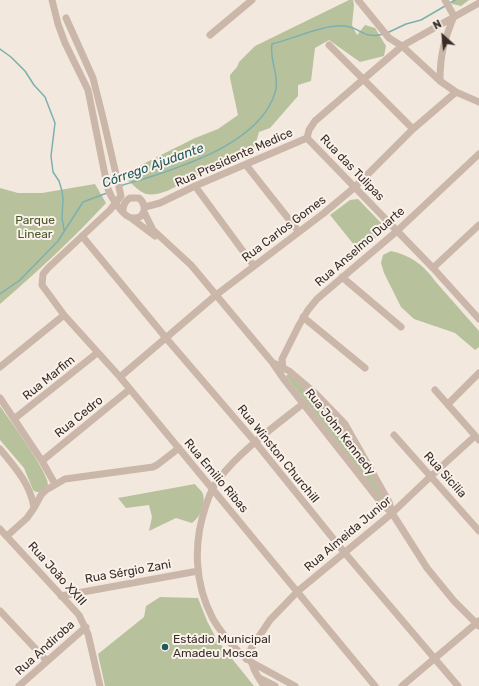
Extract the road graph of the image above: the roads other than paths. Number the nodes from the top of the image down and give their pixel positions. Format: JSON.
{"nodes":[{"id":1,"x":52,"y":0,"type":"edge"},
{"id":2,"x":252,"y":0,"type":"edge"},
{"id":3,"x":358,"y":0,"type":"edge"},
{"id":4,"x":445,"y":1,"type":"edge"},
{"id":5,"x":479,"y":3,"type":"edge"},
{"id":6,"x":454,"y":16,"type":"junction"},
{"id":7,"x":66,"y":18,"type":"dead end"},
{"id":8,"x":210,"y":35,"type":"dead end"},
{"id":9,"x":329,"y":45,"type":"dead end"},
{"id":10,"x":402,"y":46,"type":"junction"},
{"id":11,"x":363,"y":78,"type":"junction"},
{"id":12,"x":440,"y":81,"type":"junction"},
{"id":13,"x":456,"y":92,"type":"junction"},
{"id":14,"x":479,"y":102,"type":"edge"},
{"id":15,"x":413,"y":129,"type":"junction"},
{"id":16,"x":307,"y":138,"type":"junction"},
{"id":17,"x":479,"y":154,"type":"edge"},
{"id":18,"x":246,"y":165,"type":"junction"},
{"id":19,"x":114,"y":173,"type":"junction"},
{"id":20,"x":195,"y":186,"type":"junction"},
{"id":21,"x":108,"y":187,"type":"junction"},
{"id":22,"x":355,"y":187,"type":"junction"},
{"id":23,"x":116,"y":196,"type":"junction"},
{"id":24,"x":130,"y":198,"type":"junction"},
{"id":25,"x":116,"y":204,"type":"junction"},
{"id":26,"x":144,"y":209,"type":"junction"},
{"id":27,"x":123,"y":211,"type":"junction"},
{"id":28,"x":131,"y":218,"type":"junction"},
{"id":29,"x":479,"y":225,"type":"edge"},
{"id":30,"x":396,"y":231,"type":"junction"},
{"id":31,"x":299,"y":232,"type":"junction"},
{"id":32,"x":82,"y":236,"type":"junction"},
{"id":33,"x":162,"y":240,"type":"junction"},
{"id":34,"x":254,"y":266,"type":"junction"},
{"id":35,"x":433,"y":268,"type":"junction"},
{"id":36,"x":342,"y":276,"type":"junction"},
{"id":37,"x":216,"y":295,"type":"junction"},
{"id":38,"x":64,"y":315,"type":"junction"},
{"id":39,"x":304,"y":317,"type":"junction"},
{"id":40,"x":479,"y":319,"type":"edge"},
{"id":41,"x":400,"y":327,"type":"dead end"},
{"id":42,"x":166,"y":338,"type":"junction"},
{"id":43,"x":97,"y":353,"type":"junction"},
{"id":44,"x":0,"y":367,"type":"edge"},
{"id":45,"x":365,"y":368,"type":"dead end"},
{"id":46,"x":281,"y":371,"type":"junction"},
{"id":47,"x":479,"y":373,"type":"edge"},
{"id":48,"x":120,"y":377,"type":"junction"},
{"id":49,"x":130,"y":389,"type":"junction"},
{"id":50,"x":435,"y":390,"type":"dead end"},
{"id":51,"x":0,"y":398,"type":"edge"},
{"id":52,"x":304,"y":403,"type":"junction"},
{"id":53,"x":448,"y":404,"type":"junction"},
{"id":54,"x":14,"y":419,"type":"junction"},
{"id":55,"x":394,"y":435,"type":"dead end"},
{"id":56,"x":477,"y":438,"type":"edge"},
{"id":57,"x":256,"y":443,"type":"junction"},
{"id":58,"x":179,"y":448,"type":"junction"},
{"id":59,"x":0,"y":449,"type":"edge"},
{"id":60,"x":42,"y":461,"type":"junction"},
{"id":61,"x":431,"y":476,"type":"junction"},
{"id":62,"x":55,"y":484,"type":"junction"},
{"id":63,"x":212,"y":488,"type":"junction"},
{"id":64,"x":34,"y":508,"type":"junction"},
{"id":65,"x":392,"y":513,"type":"junction"},
{"id":66,"x":0,"y":529,"type":"edge"},
{"id":67,"x":479,"y":531,"type":"edge"},
{"id":68,"x":7,"y":536,"type":"junction"},
{"id":69,"x":344,"y":552,"type":"junction"},
{"id":70,"x":198,"y":571,"type":"junction"},
{"id":71,"x":298,"y":592,"type":"junction"},
{"id":72,"x":61,"y":596,"type":"junction"},
{"id":73,"x":0,"y":610,"type":"edge"},
{"id":74,"x":478,"y":623,"type":"edge"},
{"id":75,"x":86,"y":627,"type":"junction"},
{"id":76,"x":434,"y":658,"type":"junction"},
{"id":77,"x":249,"y":660,"type":"junction"},
{"id":78,"x":47,"y":661,"type":"junction"},
{"id":79,"x":259,"y":678,"type":"junction"},
{"id":80,"x":19,"y":686,"type":"edge"},
{"id":81,"x":100,"y":686,"type":"edge"},
{"id":82,"x":264,"y":686,"type":"edge"},
{"id":83,"x":275,"y":686,"type":"edge"},
{"id":84,"x":295,"y":686,"type":"edge"},
{"id":85,"x":375,"y":686,"type":"edge"},
{"id":86,"x":402,"y":686,"type":"edge"},
{"id":87,"x":458,"y":686,"type":"edge"}],
"edges":[{"from":1,"to":21,"type":"street"},
{"from":2,"to":8,"type":"street"},
{"from":3,"to":10,"type":"street"},
{"from":4,"to":6,"type":"street"},
{"from":5,"to":6,"type":"street","name":"Rua Presidente Medice"},
{"from":6,"to":10,"type":"street","name":"Rua Presidente Medice"},
{"from":6,"to":12,"type":"street"},
{"from":7,"to":19,"type":"street"},
{"from":9,"to":11,"type":"street"},
{"from":10,"to":11,"type":"street","name":"Rua Presidente Medice"},
{"from":10,"to":12,"type":"street"},
{"from":11,"to":15,"type":"street"},
{"from":11,"to":16,"type":"street","name":"Rua Presidente Medice"},
{"from":12,"to":13,"type":"street"},
{"from":13,"to":14,"type":"street"},
{"from":13,"to":15,"type":"street","name":"Rua Carlos Gomes"},
{"from":15,"to":22,"type":"street","name":"Rua Carlos Gomes"},
{"from":16,"to":18,"type":"street","name":"Rua Presidente Medice"},
{"from":16,"to":22,"type":"street","name":"Rua das Tulipas"},
{"from":17,"to":30,"type":"street","name":"Rua Anselmo Duarte"},
{"from":18,"to":20,"type":"street","name":"Rua Presidente Medice"},
{"from":18,"to":31,"type":"street"},
{"from":19,"to":21,"type":"street"},
{"from":19,"to":23,"type":"street"},
{"from":20,"to":26,"type":"street","name":"Rua Presidente Medice"},
{"from":20,"to":34,"type":"street"},
{"from":21,"to":23,"type":"street"},
{"from":22,"to":30,"type":"street","name":"Rua das Tulipas"},
{"from":22,"to":31,"type":"street","name":"Rua Carlos Gomes"},
{"from":23,"to":24,"type":"street"},
{"from":23,"to":25,"type":"street"},
{"from":24,"to":26,"type":"street"},
{"from":24,"to":27,"type":"street"},
{"from":25,"to":27,"type":"street"},
{"from":25,"to":32,"type":"street"},
{"from":26,"to":28,"type":"street"},
{"from":26,"to":33,"type":"street","name":"Rua John Kennedy"},
{"from":27,"to":28,"type":"street"},
{"from":28,"to":33,"type":"street","name":"Rua John Kennedy"},
{"from":29,"to":35,"type":"street"},
{"from":30,"to":35,"type":"street","name":"Rua das Tulipas"},
{"from":30,"to":36,"type":"street","name":"Rua Anselmo Duarte"},
{"from":31,"to":34,"type":"street","name":"Rua Carlos Gomes"},
{"from":32,"to":38,"type":"street","name":"Rua Emilio Ribas"},
{"from":32,"to":42,"type":"street","name":"Rua Winston Churchill"},
{"from":33,"to":37,"type":"street","name":"Rua John Kennedy"},
{"from":34,"to":37,"type":"street","name":"Rua Carlos Gomes"},
{"from":35,"to":40,"type":"street","name":"Rua das Tulipas"},
{"from":36,"to":39,"type":"street","name":"Rua Anselmo Duarte"},
{"from":36,"to":41,"type":"street"},
{"from":37,"to":42,"type":"street","name":"Rua Carlos Gomes"},
{"from":37,"to":46,"type":"street","name":"Rua John Kennedy"},
{"from":38,"to":43,"type":"street","name":"Rua Emilio Ribas"},
{"from":38,"to":44,"type":"street"},
{"from":39,"to":45,"type":"street"},
{"from":39,"to":46,"type":"street","name":"Rua Anselmo Duarte"},
{"from":42,"to":48,"type":"street","name":"Rua Carlos Gomes"},
{"from":42,"to":57,"type":"street","name":"Rua Winston Churchill"},
{"from":43,"to":48,"type":"street","name":"Rua Emilio Ribas"},
{"from":43,"to":54,"type":"street","name":"Rua Marfim"},
{"from":46,"to":52,"type":"street","name":"Rua John Kennedy"},
{"from":46,"to":65,"type":"street","name":"Rua John Kennedy"},
{"from":47,"to":53,"type":"street"},
{"from":48,"to":49,"type":"street","name":"Rua Emilio Ribas"},
{"from":49,"to":58,"type":"street","name":"Rua Emilio Ribas"},
{"from":49,"to":60,"type":"street","name":"Rua Cedro"},
{"from":50,"to":53,"type":"street"},
{"from":51,"to":54,"type":"street"},
{"from":52,"to":57,"type":"street"},
{"from":52,"to":65,"type":"street","name":"Rua John Kennedy"},
{"from":53,"to":56,"type":"street"},
{"from":54,"to":60,"type":"street"},
{"from":55,"to":61,"type":"street","name":"Rua Sicilia"},
{"from":56,"to":61,"type":"street","name":"Rua Almeida Junior"},
{"from":57,"to":63,"type":"street"},
{"from":57,"to":69,"type":"street","name":"Rua Winston Churchill"},
{"from":58,"to":62,"type":"street"},
{"from":58,"to":63,"type":"street","name":"Rua Emilio Ribas"},
{"from":59,"to":64,"type":"street"},
{"from":60,"to":62,"type":"street"},
{"from":61,"to":65,"type":"street","name":"Rua Almeida Junior"},
{"from":61,"to":67,"type":"street","name":"Rua Sicilia"},
{"from":62,"to":64,"type":"street"},
{"from":63,"to":70,"type":"street"},
{"from":63,"to":71,"type":"street","name":"Rua Emilio Ribas"},
{"from":64,"to":68,"type":"street"},
{"from":65,"to":69,"type":"street","name":"Rua Almeida Junior"},
{"from":65,"to":74,"type":"street","name":"Rua John Kennedy"},
{"from":66,"to":68,"type":"street","name":"Rua João XXIII"},
{"from":68,"to":72,"type":"street","name":"Rua João XXIII"},
{"from":69,"to":71,"type":"street","name":"Rua Almeida Junior"},
{"from":69,"to":76,"type":"street","name":"Rua Winston Churchill"},
{"from":70,"to":72,"type":"street","name":"Rua Sérgio Zani"},
{"from":70,"to":77,"type":"street"},
{"from":71,"to":77,"type":"street","name":"Rua Almeida Junior"},
{"from":71,"to":85,"type":"street","name":"Rua Emilio Ribas"},
{"from":72,"to":75,"type":"street","name":"Rua João XXIII"},
{"from":73,"to":78,"type":"street"},
{"from":74,"to":76,"type":"street"},
{"from":75,"to":78,"type":"street","name":"Rua Andiroba"},
{"from":75,"to":81,"type":"street","name":"Rua João XXIII"},
{"from":76,"to":86,"type":"street"},
{"from":76,"to":87,"type":"street","name":"Rua Winston Churchill"},
{"from":77,"to":79,"type":"street"},
{"from":77,"to":84,"type":"street"},
{"from":78,"to":80,"type":"street","name":"Rua Andiroba"},
{"from":79,"to":82,"type":"street"},
{"from":79,"to":83,"type":"street"}]}
